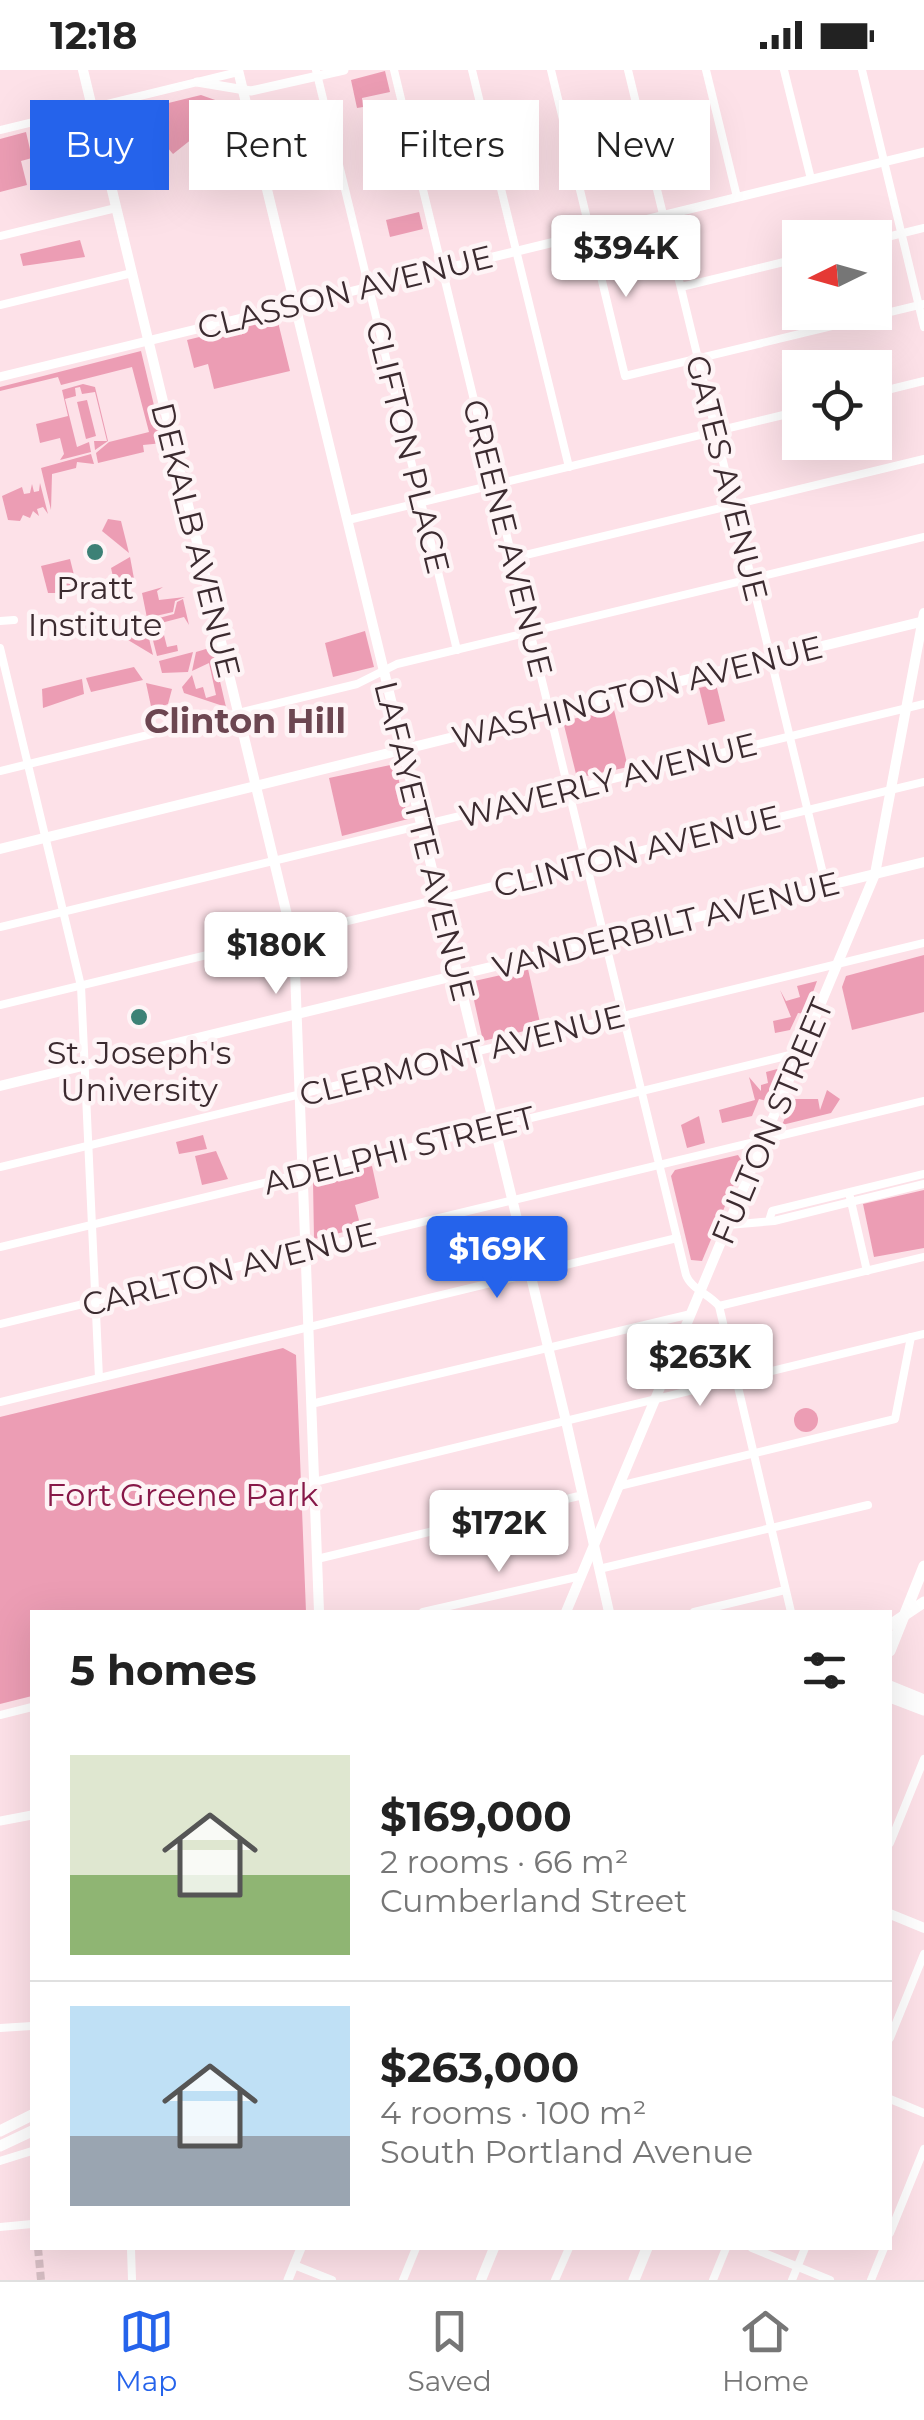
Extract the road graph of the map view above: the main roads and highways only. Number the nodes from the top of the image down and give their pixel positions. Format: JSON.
{"nodes":[{"id":1,"x":83,"y":70,"type":"edge"},
{"id":2,"x":238,"y":71,"type":"edge"},
{"id":3,"x":924,"y":619,"type":"edge"},
{"id":4,"x":403,"y":749,"type":"junction"},
{"id":5,"x":256,"y":786,"type":"junction"},
{"id":6,"x":0,"y":850,"type":"edge"},
{"id":7,"x":924,"y":862,"type":"edge"},
{"id":8,"x":875,"y":874,"type":"junction"},
{"id":9,"x":458,"y":976,"type":"junction"},
{"id":10,"x":297,"y":1014,"type":"junction"},
{"id":11,"x":0,"y":1086,"type":"edge"},
{"id":12,"x":594,"y":1545,"type":"junction"},
{"id":13,"x":924,"y":1566,"type":"edge"},
{"id":14,"x":924,"y":1602,"type":"edge"},
{"id":15,"x":319,"y":1610,"type":"edge"},
{"id":16,"x":567,"y":1610,"type":"edge"},
{"id":17,"x":608,"y":1610,"type":"edge"},
{"id":18,"x":904,"y":1615,"type":"junction"},
{"id":19,"x":892,"y":1623,"type":"edge"},
{"id":20,"x":892,"y":1646,"type":"edge"},
{"id":21,"x":892,"y":1687,"type":"edge"},
{"id":22,"x":892,"y":1698,"type":"edge"},
{"id":23,"x":924,"y":1700,"type":"edge"},
{"id":24,"x":924,"y":1710,"type":"edge"},
{"id":25,"x":892,"y":1915,"type":"edge"},
{"id":26,"x":924,"y":1928,"type":"edge"},
{"id":27,"x":30,"y":2116,"type":"edge"},
{"id":28,"x":0,"y":2130,"type":"edge"},
{"id":29,"x":30,"y":2135,"type":"edge"},
{"id":30,"x":0,"y":2146,"type":"edge"},
{"id":31,"x":493,"y":2250,"type":"edge"},
{"id":32,"x":646,"y":2250,"type":"edge"},
{"id":33,"x":480,"y":2280,"type":"edge"},
{"id":34,"x":634,"y":2280,"type":"edge"}],
"edges":[{"from":1,"to":5,"type":"main road","name":"DEKALB AVENUE"},
{"from":2,"to":4,"type":"main road","name":"LAFAYETTE AVENUE"},
{"from":3,"to":4,"type":"main road","name":"WASHINGTON AVENUE"},
{"from":3,"to":8,"type":"main road","name":"FULTON STREET"},
{"from":4,"to":5,"type":"main road","name":"WASHINGTON AVENUE"},
{"from":4,"to":9,"type":"main road","name":"LAFAYETTE AVENUE"},
{"from":5,"to":6,"type":"main road","name":"WASHINGTON AVENUE"},
{"from":5,"to":10,"type":"main road","name":"DEKALB AVENUE"},
{"from":7,"to":8,"type":"main road","name":"VANDERBILT AVENUE"},
{"from":8,"to":9,"type":"main road","name":"VANDERBILT AVENUE"},
{"from":8,"to":12,"type":"main road","name":"FULTON STREET"},
{"from":9,"to":10,"type":"main road","name":"VANDERBILT AVENUE"},
{"from":9,"to":12,"type":"main road","name":"LAFAYETTE AVENUE"},
{"from":10,"to":11,"type":"main road","name":"VANDERBILT AVENUE"},
{"from":10,"to":15,"type":"main road","name":"DEKALB AVENUE"},
{"from":12,"to":16,"type":"main road","name":"FULTON STREET"},
{"from":12,"to":17,"type":"main road","name":"LAFAYETTE AVENUE"},
{"from":13,"to":18,"type":"main road"},
{"from":14,"to":18,"type":"main road"},
{"from":18,"to":19,"type":"main road"},
{"from":18,"to":20,"type":"main road"},
{"from":21,"to":23,"type":"main road"},
{"from":22,"to":24,"type":"main road"},
{"from":25,"to":26,"type":"main road"},
{"from":27,"to":28,"type":"main road"},
{"from":29,"to":30,"type":"main road"},
{"from":31,"to":33,"type":"main road"},
{"from":32,"to":34,"type":"main road"}]}
